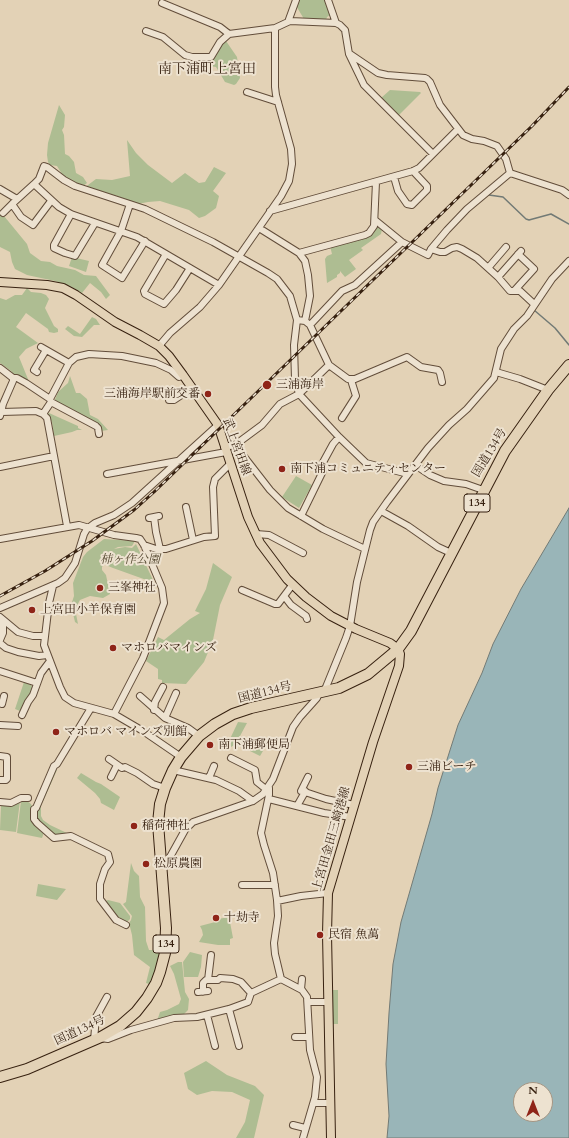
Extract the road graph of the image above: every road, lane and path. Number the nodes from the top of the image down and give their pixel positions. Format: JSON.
{"nodes":[{"id":1,"x":296,"y":0,"type":"edge"},
{"id":2,"x":328,"y":0,"type":"edge"},
{"id":3,"x":162,"y":3,"type":"dead end"},
{"id":4,"x":288,"y":22,"type":"junction"},
{"id":5,"x":336,"y":23,"type":"junction"},
{"id":6,"x":275,"y":28,"type":"junction"},
{"id":7,"x":146,"y":31,"type":"dead end"},
{"id":8,"x":228,"y":34,"type":"junction"},
{"id":9,"x":349,"y":54,"type":"junction"},
{"id":10,"x":247,"y":92,"type":"dead end"},
{"id":11,"x":278,"y":102,"type":"junction"},
{"id":12,"x":458,"y":129,"type":"junction"},
{"id":13,"x":433,"y":154,"type":"junction"},
{"id":14,"x":413,"y":171,"type":"junction"},
{"id":15,"x":510,"y":173,"type":"junction"},
{"id":16,"x":394,"y":177,"type":"junction"},
{"id":17,"x":376,"y":182,"type":"junction"},
{"id":18,"x":34,"y":184,"type":"junction"},
{"id":19,"x":0,"y":189,"type":"edge"},
{"id":20,"x":569,"y":195,"type":"edge"},
{"id":21,"x":17,"y":199,"type":"junction"},
{"id":22,"x":51,"y":201,"type":"junction"},
{"id":23,"x":12,"y":204,"type":"junction"},
{"id":24,"x":130,"y":204,"type":"junction"},
{"id":25,"x":270,"y":211,"type":"junction"},
{"id":26,"x":3,"y":213,"type":"dead end"},
{"id":27,"x":72,"y":214,"type":"junction"},
{"id":28,"x":375,"y":220,"type":"junction"},
{"id":29,"x":95,"y":223,"type":"junction"},
{"id":30,"x":259,"y":228,"type":"junction"},
{"id":31,"x":121,"y":231,"type":"junction"},
{"id":32,"x":145,"y":241,"type":"junction"},
{"id":33,"x":402,"y":242,"type":"junction"},
{"id":34,"x":506,"y":248,"type":"dead end"},
{"id":35,"x":431,"y":249,"type":"junction"},
{"id":36,"x":299,"y":253,"type":"junction"},
{"id":37,"x":166,"y":254,"type":"junction"},
{"id":38,"x":238,"y":257,"type":"junction"},
{"id":39,"x":569,"y":261,"type":"edge"},
{"id":40,"x":190,"y":268,"type":"junction"},
{"id":41,"x":488,"y":268,"type":"junction"},
{"id":42,"x":498,"y":277,"type":"junction"},
{"id":43,"x":0,"y":282,"type":"edge"},
{"id":44,"x":219,"y":285,"type":"junction"},
{"id":45,"x":514,"y":291,"type":"junction"},
{"id":46,"x":534,"y":304,"type":"junction"},
{"id":47,"x":297,"y":320,"type":"junction"},
{"id":48,"x":307,"y":323,"type":"junction"},
{"id":49,"x":158,"y":346,"type":"junction"},
{"id":50,"x":69,"y":363,"type":"junction"},
{"id":51,"x":329,"y":365,"type":"junction"},
{"id":52,"x":569,"y":365,"type":"edge"},
{"id":53,"x":36,"y":367,"type":"dead end"},
{"id":54,"x":0,"y":368,"type":"edge"},
{"id":55,"x":496,"y":372,"type":"junction"},
{"id":56,"x":183,"y":375,"type":"junction"},
{"id":57,"x":13,"y":378,"type":"junction"},
{"id":58,"x":351,"y":380,"type":"junction"},
{"id":59,"x":442,"y":382,"type":"dead end"},
{"id":60,"x":192,"y":388,"type":"junction"},
{"id":61,"x":548,"y":390,"type":"junction"},
{"id":62,"x":299,"y":394,"type":"junction"},
{"id":63,"x":169,"y":400,"type":"dead end"},
{"id":64,"x":51,"y":401,"type":"junction"},
{"id":65,"x":1,"y":414,"type":"edge"},
{"id":66,"x":44,"y":414,"type":"junction"},
{"id":67,"x":342,"y":418,"type":"dead end"},
{"id":68,"x":218,"y":425,"type":"junction"},
{"id":69,"x":99,"y":434,"type":"dead end"},
{"id":70,"x":339,"y":437,"type":"junction"},
{"id":71,"x":235,"y":445,"type":"junction"},
{"id":72,"x":225,"y":450,"type":"junction"},
{"id":73,"x":54,"y":456,"type":"junction"},
{"id":74,"x":179,"y":461,"type":"junction"},
{"id":75,"x":230,"y":464,"type":"junction"},
{"id":76,"x":415,"y":465,"type":"junction"},
{"id":77,"x":0,"y":467,"type":"edge"},
{"id":78,"x":107,"y":474,"type":"dead end"},
{"id":79,"x":408,"y":474,"type":"junction"},
{"id":80,"x":483,"y":490,"type":"junction"},
{"id":81,"x":186,"y":506,"type":"dead end"},
{"id":82,"x":381,"y":511,"type":"junction"},
{"id":83,"x":301,"y":516,"type":"junction"},
{"id":84,"x":154,"y":517,"type":"dead end"},
{"id":85,"x":67,"y":526,"type":"junction"},
{"id":86,"x":88,"y":527,"type":"junction"},
{"id":87,"x":256,"y":534,"type":"junction"},
{"id":88,"x":0,"y":539,"type":"edge"},
{"id":89,"x":193,"y":540,"type":"junction"},
{"id":90,"x":144,"y":545,"type":"junction"},
{"id":91,"x":160,"y":549,"type":"junction"},
{"id":92,"x":365,"y":549,"type":"junction"},
{"id":93,"x":451,"y":553,"type":"junction"},
{"id":94,"x":302,"y":554,"type":"dead end"},
{"id":95,"x":293,"y":584,"type":"junction"},
{"id":96,"x":53,"y":586,"type":"junction"},
{"id":97,"x":242,"y":590,"type":"dead end"},
{"id":98,"x":284,"y":596,"type":"junction"},
{"id":99,"x":0,"y":608,"type":"edge"},
{"id":100,"x":1,"y":618,"type":"edge"},
{"id":101,"x":307,"y":619,"type":"dead end"},
{"id":102,"x":350,"y":626,"type":"junction"},
{"id":103,"x":45,"y":636,"type":"junction"},
{"id":104,"x":0,"y":640,"type":"edge"},
{"id":105,"x":0,"y":643,"type":"edge"},
{"id":106,"x":398,"y":649,"type":"junction"},
{"id":107,"x":48,"y":658,"type":"junction"},
{"id":108,"x":0,"y":671,"type":"edge"},
{"id":109,"x":37,"y":683,"type":"junction"},
{"id":110,"x":164,"y":687,"type":"dead end"},
{"id":111,"x":176,"y":693,"type":"dead end"},
{"id":112,"x":322,"y":693,"type":"junction"},
{"id":113,"x":140,"y":696,"type":"dead end"},
{"id":114,"x":91,"y":708,"type":"junction"},
{"id":115,"x":154,"y":710,"type":"junction"},
{"id":116,"x":114,"y":714,"type":"junction"},
{"id":117,"x":22,"y":716,"type":"dead end"},
{"id":118,"x":165,"y":718,"type":"junction"},
{"id":119,"x":0,"y":725,"type":"edge"},
{"id":120,"x":18,"y":726,"type":"dead end"},
{"id":121,"x":199,"y":736,"type":"junction"},
{"id":122,"x":0,"y":756,"type":"edge"},
{"id":123,"x":181,"y":757,"type":"junction"},
{"id":124,"x":109,"y":759,"type":"dead end"},
{"id":125,"x":234,"y":761,"type":"dead end"},
{"id":126,"x":117,"y":765,"type":"junction"},
{"id":127,"x":214,"y":766,"type":"dead end"},
{"id":128,"x":173,"y":770,"type":"junction"},
{"id":129,"x":111,"y":777,"type":"dead end"},
{"id":130,"x":308,"y":777,"type":"dead end"},
{"id":131,"x":209,"y":778,"type":"junction"},
{"id":132,"x":0,"y":780,"type":"edge"},
{"id":133,"x":165,"y":788,"type":"junction"},
{"id":134,"x":268,"y":789,"type":"junction"},
{"id":135,"x":305,"y":792,"type":"junction"},
{"id":136,"x":28,"y":798,"type":"dead end"},
{"id":137,"x":269,"y":799,"type":"junction"},
{"id":138,"x":253,"y":801,"type":"junction"},
{"id":139,"x":0,"y":802,"type":"edge"},
{"id":140,"x":354,"y":805,"type":"junction"},
{"id":141,"x":297,"y":806,"type":"junction"},
{"id":142,"x":350,"y":817,"type":"junction"},
{"id":143,"x":160,"y":864,"type":"junction"},
{"id":144,"x":245,"y":883,"type":"dead end"},
{"id":145,"x":275,"y":885,"type":"junction"},
{"id":146,"x":328,"y":893,"type":"junction"},
{"id":147,"x":277,"y":901,"type":"junction"},
{"id":148,"x":126,"y":925,"type":"dead end"},
{"id":149,"x":211,"y":955,"type":"dead end"},
{"id":150,"x":281,"y":979,"type":"junction"},
{"id":151,"x":302,"y":979,"type":"dead end"},
{"id":152,"x":208,"y":980,"type":"junction"},
{"id":153,"x":301,"y":989,"type":"junction"},
{"id":154,"x":203,"y":992,"type":"dead end"},
{"id":155,"x":251,"y":992,"type":"junction"},
{"id":156,"x":107,"y":997,"type":"dead end"},
{"id":157,"x":308,"y":1002,"type":"junction"},
{"id":158,"x":328,"y":1002,"type":"junction"},
{"id":159,"x":229,"y":1009,"type":"junction"},
{"id":160,"x":207,"y":1015,"type":"junction"},
{"id":161,"x":295,"y":1037,"type":"dead end"},
{"id":162,"x":309,"y":1037,"type":"junction"},
{"id":163,"x":96,"y":1039,"type":"junction"},
{"id":164,"x":215,"y":1046,"type":"dead end"},
{"id":165,"x":239,"y":1046,"type":"dead end"},
{"id":166,"x":0,"y":1077,"type":"edge"},
{"id":167,"x":314,"y":1103,"type":"junction"},
{"id":168,"x":331,"y":1103,"type":"junction"},
{"id":169,"x":293,"y":1125,"type":"dead end"},
{"id":170,"x":305,"y":1128,"type":"junction"},
{"id":171,"x":303,"y":1138,"type":"edge"},
{"id":172,"x":331,"y":1138,"type":"edge"}],
"edges":[{"from":1,"to":4,"type":"street"},
{"from":2,"to":5,"type":"street"},
{"from":3,"to":8,"type":"street"},
{"from":4,"to":5,"type":"street"},
{"from":4,"to":6,"type":"street"},
{"from":5,"to":9,"type":"street"},
{"from":6,"to":8,"type":"street"},
{"from":6,"to":11,"type":"street"},
{"from":7,"to":8,"type":"street"},
{"from":9,"to":12,"type":"street"},
{"from":9,"to":13,"type":"street"},
{"from":10,"to":11,"type":"street"},
{"from":11,"to":25,"type":"street"},
{"from":12,"to":13,"type":"street"},
{"from":12,"to":15,"type":"street"},
{"from":13,"to":14,"type":"street"},
{"from":14,"to":16,"type":"street"},
{"from":14,"to":16,"type":"street"},
{"from":15,"to":20,"type":"street"},
{"from":15,"to":35,"type":"street"},
{"from":16,"to":17,"type":"street"},
{"from":17,"to":25,"type":"street"},
{"from":17,"to":28,"type":"street"},
{"from":18,"to":21,"type":"street"},
{"from":18,"to":22,"type":"street"},
{"from":18,"to":24,"type":"street"},
{"from":19,"to":21,"type":"street"},
{"from":21,"to":23,"type":"street"},
{"from":22,"to":23,"type":"street"},
{"from":22,"to":27,"type":"street"},
{"from":23,"to":26,"type":"street"},
{"from":24,"to":31,"type":"street"},
{"from":24,"to":38,"type":"street"},
{"from":25,"to":30,"type":"street"},
{"from":27,"to":29,"type":"street"},
{"from":27,"to":29,"type":"street"},
{"from":28,"to":33,"type":"street"},
{"from":28,"to":36,"type":"street"},
{"from":29,"to":31,"type":"street"},
{"from":30,"to":36,"type":"street"},
{"from":30,"to":38,"type":"street"},
{"from":31,"to":32,"type":"street"},
{"from":31,"to":32,"type":"street"},
{"from":32,"to":37,"type":"street"},
{"from":33,"to":35,"type":"street"},
{"from":33,"to":48,"type":"street"},
{"from":34,"to":41,"type":"street"},
{"from":35,"to":41,"type":"street"},
{"from":36,"to":48,"type":"street"},
{"from":37,"to":40,"type":"street"},
{"from":37,"to":40,"type":"street"},
{"from":38,"to":44,"type":"street"},
{"from":38,"to":47,"type":"street"},
{"from":39,"to":46,"type":"street"},
{"from":40,"to":44,"type":"street"},
{"from":41,"to":42,"type":"street"},
{"from":42,"to":45,"type":"street"},
{"from":42,"to":45,"type":"street"},
{"from":43,"to":49,"type":"main road","name":"武上宮田線"},
{"from":44,"to":49,"type":"street"},
{"from":45,"to":46,"type":"street"},
{"from":46,"to":55,"type":"street"},
{"from":47,"to":48,"type":"street"},
{"from":47,"to":62,"type":"street"},
{"from":48,"to":51,"type":"street"},
{"from":49,"to":56,"type":"main road","name":"武上宮田線"},
{"from":50,"to":53,"type":"street"},
{"from":50,"to":56,"type":"street"},
{"from":50,"to":64,"type":"street"},
{"from":51,"to":58,"type":"street"},
{"from":51,"to":62,"type":"street"},
{"from":52,"to":61,"type":"highway","name":"国道134号","number":"134"},
{"from":54,"to":57,"type":"street"},
{"from":55,"to":61,"type":"street"},
{"from":55,"to":76,"type":"street"},
{"from":56,"to":60,"type":"main road","name":"武上宮田線"},
{"from":57,"to":64,"type":"street"},
{"from":57,"to":65,"type":"street"},
{"from":58,"to":59,"type":"street"},
{"from":58,"to":67,"type":"street"},
{"from":60,"to":63,"type":"street"},
{"from":60,"to":68,"type":"main road","name":"武上宮田線"},
{"from":61,"to":80,"type":"highway","name":"国道134号","number":"134"},
{"from":62,"to":70,"type":"street"},
{"from":62,"to":71,"type":"street"},
{"from":64,"to":66,"type":"street"},
{"from":64,"to":69,"type":"street"},
{"from":65,"to":66,"type":"street"},
{"from":66,"to":73,"type":"street"},
{"from":68,"to":72,"type":"main road","name":"武上宮田線"},
{"from":68,"to":74,"type":"street"},
{"from":70,"to":79,"type":"street"},
{"from":70,"to":83,"type":"street"},
{"from":71,"to":72,"type":"street"},
{"from":71,"to":83,"type":"street"},
{"from":72,"to":74,"type":"street"},
{"from":72,"to":75,"type":"main road","name":"武上宮田線"},
{"from":73,"to":77,"type":"street"},
{"from":73,"to":85,"type":"street"},
{"from":74,"to":78,"type":"street"},
{"from":74,"to":86,"type":"street"},
{"from":75,"to":87,"type":"main road","name":"武上宮田線"},
{"from":75,"to":89,"type":"street"},
{"from":76,"to":79,"type":"street"},
{"from":76,"to":80,"type":"street"},
{"from":79,"to":82,"type":"street"},
{"from":80,"to":93,"type":"highway","name":"国道134号","number":"134"},
{"from":81,"to":89,"type":"street"},
{"from":82,"to":92,"type":"street"},
{"from":82,"to":93,"type":"street"},
{"from":83,"to":92,"type":"street"},
{"from":84,"to":91,"type":"street"},
{"from":85,"to":86,"type":"street"},
{"from":85,"to":88,"type":"street"},
{"from":86,"to":90,"type":"street"},
{"from":86,"to":96,"type":"street"},
{"from":87,"to":94,"type":"street"},
{"from":87,"to":95,"type":"main road","name":"武上宮田線"},
{"from":89,"to":91,"type":"street"},
{"from":90,"to":91,"type":"street"},
{"from":90,"to":116,"type":"street"},
{"from":92,"to":102,"type":"street"},
{"from":93,"to":106,"type":"highway","name":"国道134号","number":"134"},
{"from":95,"to":98,"type":"street"},
{"from":95,"to":102,"type":"main road","name":"武上宮田線"},
{"from":96,"to":99,"type":"street"},
{"from":96,"to":103,"type":"street"},
{"from":97,"to":98,"type":"street"},
{"from":98,"to":101,"type":"street"},
{"from":100,"to":103,"type":"street"},
{"from":100,"to":104,"type":"street"},
{"from":102,"to":106,"type":"main road","name":"武上宮田線"},
{"from":102,"to":112,"type":"street"},
{"from":103,"to":107,"type":"street"},
{"from":105,"to":107,"type":"street"},
{"from":106,"to":112,"type":"highway","name":"国道134号","number":"134"},
{"from":106,"to":140,"type":"main road","name":"上宮田金田三崎港線"},
{"from":107,"to":109,"type":"street"},
{"from":107,"to":114,"type":"street"},
{"from":108,"to":109,"type":"street"},
{"from":109,"to":117,"type":"street"},
{"from":110,"to":115,"type":"street"},
{"from":111,"to":118,"type":"street"},
{"from":112,"to":121,"type":"highway","name":"国道134号","number":"134"},
{"from":112,"to":134,"type":"street"},
{"from":113,"to":115,"type":"street"},
{"from":114,"to":116,"type":"street"},
{"from":114,"to":148,"type":"street"},
{"from":115,"to":118,"type":"street"},
{"from":116,"to":123,"type":"street"},
{"from":118,"to":121,"type":"street"},
{"from":119,"to":120,"type":"street"},
{"from":121,"to":123,"type":"highway","name":"国道134号","number":"134"},
{"from":122,"to":132,"type":"street"},
{"from":123,"to":128,"type":"highway","name":"国道134号","number":"134"},
{"from":124,"to":126,"type":"street"},
{"from":125,"to":134,"type":"street"},
{"from":126,"to":129,"type":"street"},
{"from":126,"to":133,"type":"street"},
{"from":127,"to":131,"type":"street"},
{"from":128,"to":131,"type":"street"},
{"from":128,"to":133,"type":"highway","name":"国道134号","number":"134"},
{"from":130,"to":135,"type":"street"},
{"from":131,"to":138,"type":"street"},
{"from":133,"to":143,"type":"highway","name":"国道134号","number":"134"},
{"from":134,"to":137,"type":"street"},
{"from":134,"to":138,"type":"street"},
{"from":135,"to":140,"type":"street"},
{"from":135,"to":141,"type":"street"},
{"from":136,"to":139,"type":"street"},
{"from":137,"to":141,"type":"street"},
{"from":137,"to":145,"type":"street"},
{"from":138,"to":143,"type":"street"},
{"from":140,"to":142,"type":"main road","name":"上宮田金田三崎港線"},
{"from":141,"to":142,"type":"street"},
{"from":142,"to":146,"type":"main road","name":"上宮田金田三崎港線"},
{"from":143,"to":163,"type":"highway","name":"国道134号","number":"134"},
{"from":144,"to":145,"type":"street"},
{"from":145,"to":147,"type":"street"},
{"from":146,"to":147,"type":"street"},
{"from":146,"to":158,"type":"main road","name":"上宮田金田三崎港線"},
{"from":147,"to":150,"type":"street"},
{"from":149,"to":152,"type":"street"},
{"from":150,"to":153,"type":"street"},
{"from":150,"to":155,"type":"street"},
{"from":151,"to":153,"type":"street"},
{"from":152,"to":154,"type":"street"},
{"from":152,"to":155,"type":"street"},
{"from":153,"to":157,"type":"street"},
{"from":155,"to":159,"type":"street"},
{"from":156,"to":163,"type":"street"},
{"from":157,"to":158,"type":"street"},
{"from":157,"to":162,"type":"street"},
{"from":158,"to":168,"type":"main road","name":"上宮田金田三崎港線"},
{"from":159,"to":160,"type":"street"},
{"from":159,"to":165,"type":"street"},
{"from":160,"to":163,"type":"street"},
{"from":160,"to":164,"type":"street"},
{"from":161,"to":162,"type":"street"},
{"from":162,"to":167,"type":"street"},
{"from":163,"to":166,"type":"highway","name":"国道134号","number":"134"},
{"from":167,"to":168,"type":"street"},
{"from":167,"to":170,"type":"street"},
{"from":168,"to":172,"type":"main road","name":"上宮田金田三崎港線"},
{"from":169,"to":170,"type":"street"},
{"from":170,"to":171,"type":"street"}]}
